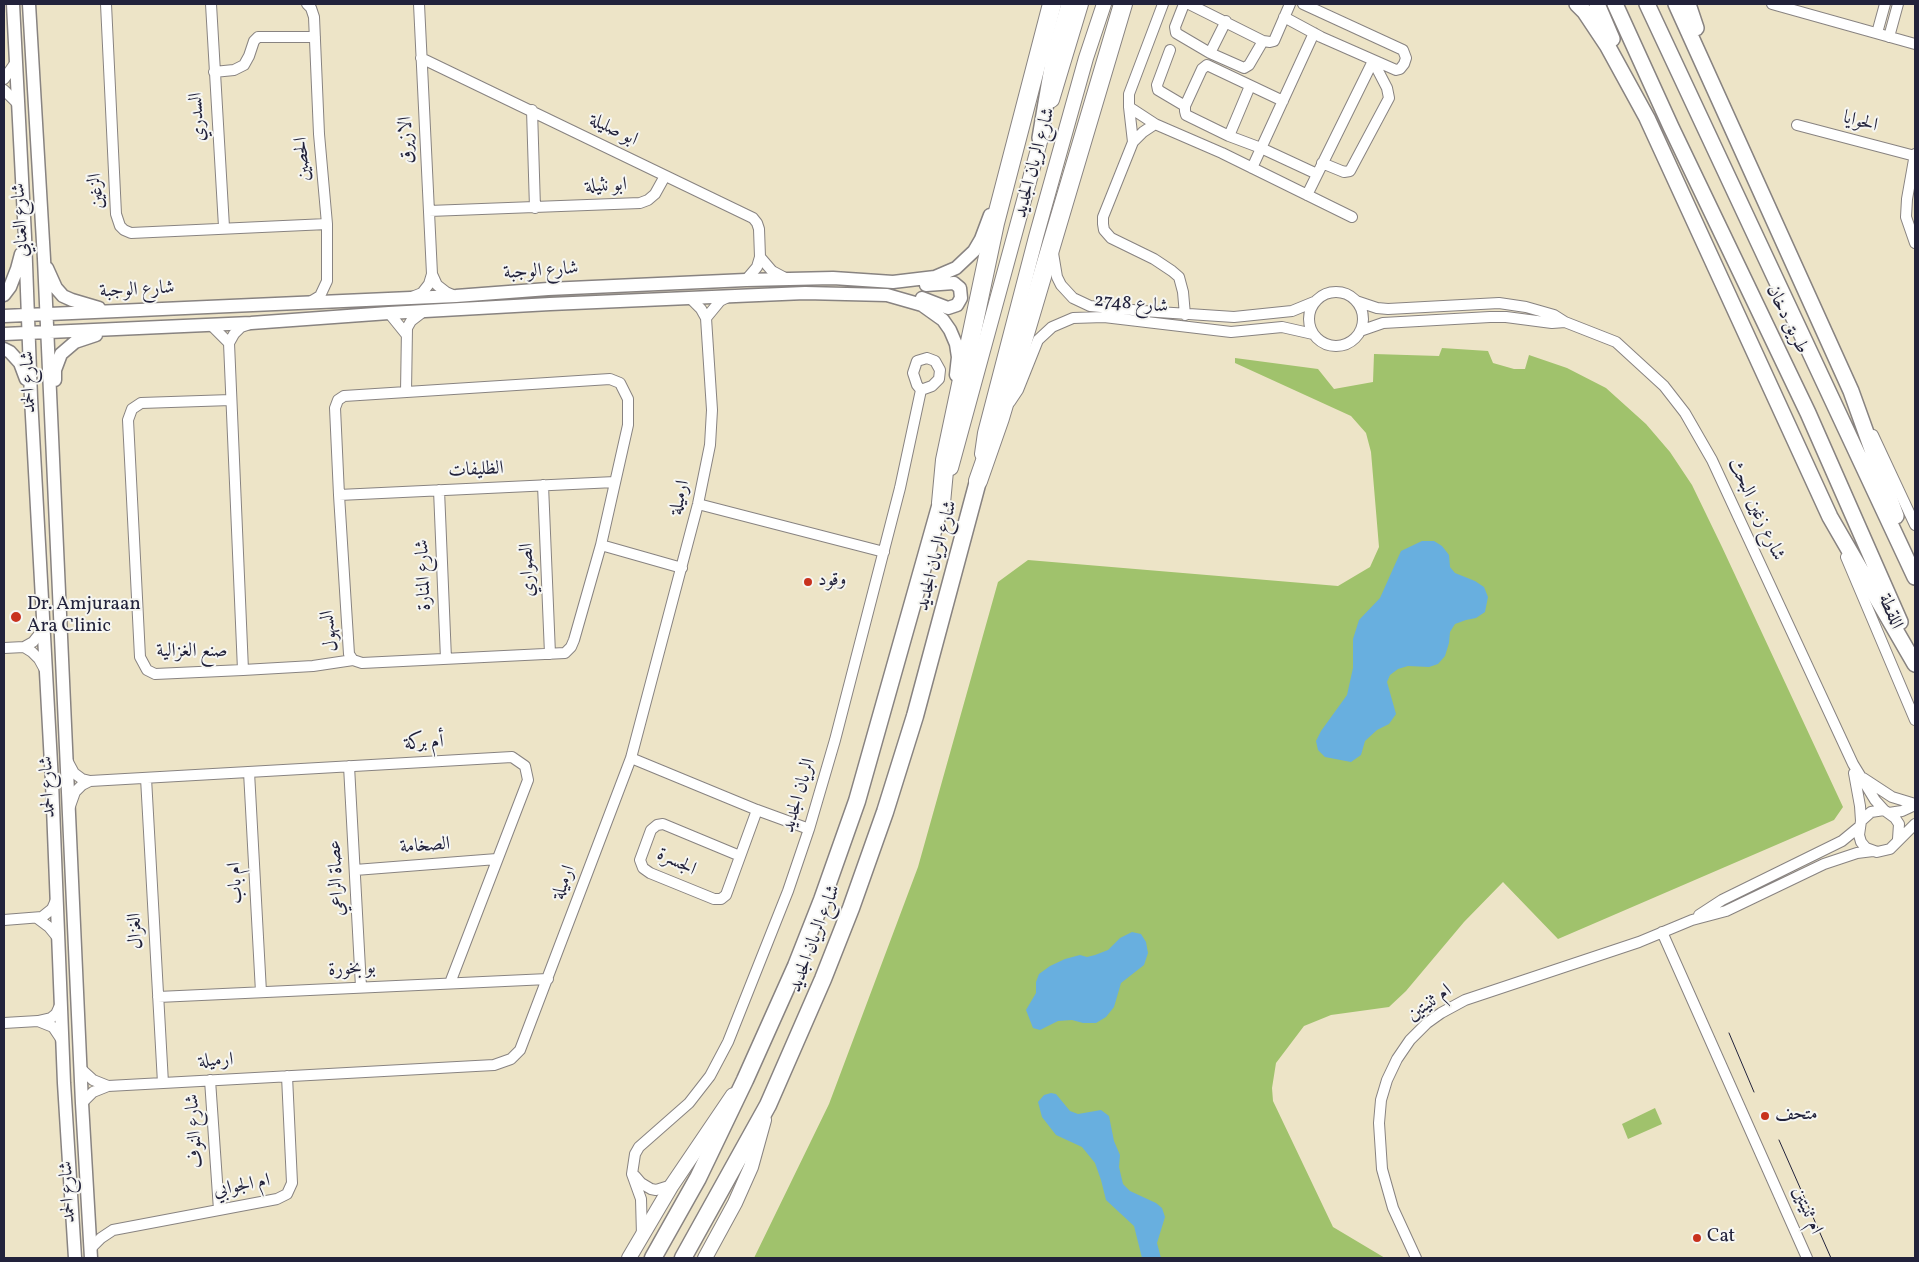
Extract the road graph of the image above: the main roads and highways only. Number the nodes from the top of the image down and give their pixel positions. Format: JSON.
{"nodes":[{"id":1,"x":1052,"y":4,"type":"edge"},
{"id":2,"x":1069,"y":4,"type":"edge"},
{"id":3,"x":1081,"y":4,"type":"edge"},
{"id":4,"x":1104,"y":4,"type":"edge"},
{"id":5,"x":1122,"y":4,"type":"edge"},
{"id":6,"x":1577,"y":4,"type":"edge"},
{"id":7,"x":1597,"y":4,"type":"edge"},
{"id":8,"x":1615,"y":4,"type":"edge"},
{"id":9,"x":1647,"y":4,"type":"edge"},
{"id":10,"x":1676,"y":4,"type":"edge"},
{"id":11,"x":1688,"y":4,"type":"edge"},
{"id":12,"x":1647,"y":118,"type":"junction"},
{"id":13,"x":1732,"y":128,"type":"junction"},
{"id":14,"x":1040,"y":138,"type":"junction"},
{"id":15,"x":978,"y":481,"type":"junction"},
{"id":16,"x":941,"y":503,"type":"junction"},
{"id":17,"x":1915,"y":571,"type":"edge"},
{"id":18,"x":1915,"y":577,"type":"edge"},
{"id":19,"x":1915,"y":656,"type":"edge"},
{"id":20,"x":1915,"y":664,"type":"edge"},
{"id":21,"x":745,"y":1080,"type":"junction"},
{"id":22,"x":768,"y":1105,"type":"junction"},
{"id":23,"x":629,"y":1258,"type":"edge"},
{"id":24,"x":653,"y":1258,"type":"edge"},
{"id":25,"x":683,"y":1258,"type":"edge"},
{"id":26,"x":705,"y":1258,"type":"edge"}],
"edges":[{"from":1,"to":16,"type":"highway"},
{"from":2,"to":14,"type":"main road"},
{"from":3,"to":14,"type":"main road","name":"شارع الريان الجديد"},
{"from":4,"to":15,"type":"main road","name":"شارع الريان الجديد"},
{"from":5,"to":15,"type":"highway"},
{"from":6,"to":12,"type":"main road"},
{"from":7,"to":12,"type":"main road"},
{"from":8,"to":19,"type":"main road","name":"طريق دخان"},
{"from":9,"to":18,"type":"main road","name":"طريق دخان"},
{"from":10,"to":13,"type":"main road"},
{"from":11,"to":13,"type":"main road"},
{"from":12,"to":20,"type":"main road"},
{"from":13,"to":17,"type":"main road"},
{"from":14,"to":16,"type":"main road","name":"شارع الريان الجديد"},
{"from":15,"to":22,"type":"highway","name":"شارع الريان الجديد"},
{"from":16,"to":21,"type":"highway","name":"شارع الريان الجديد"},
{"from":21,"to":23,"type":"main road","name":"شارع الريان الجديد"},
{"from":21,"to":24,"type":"highway","name":"شارع الريان الجديد"},
{"from":22,"to":25,"type":"highway","name":"شارع الريان الجديد"},
{"from":22,"to":26,"type":"main road","name":"شارع الريان الجديد"}]}
